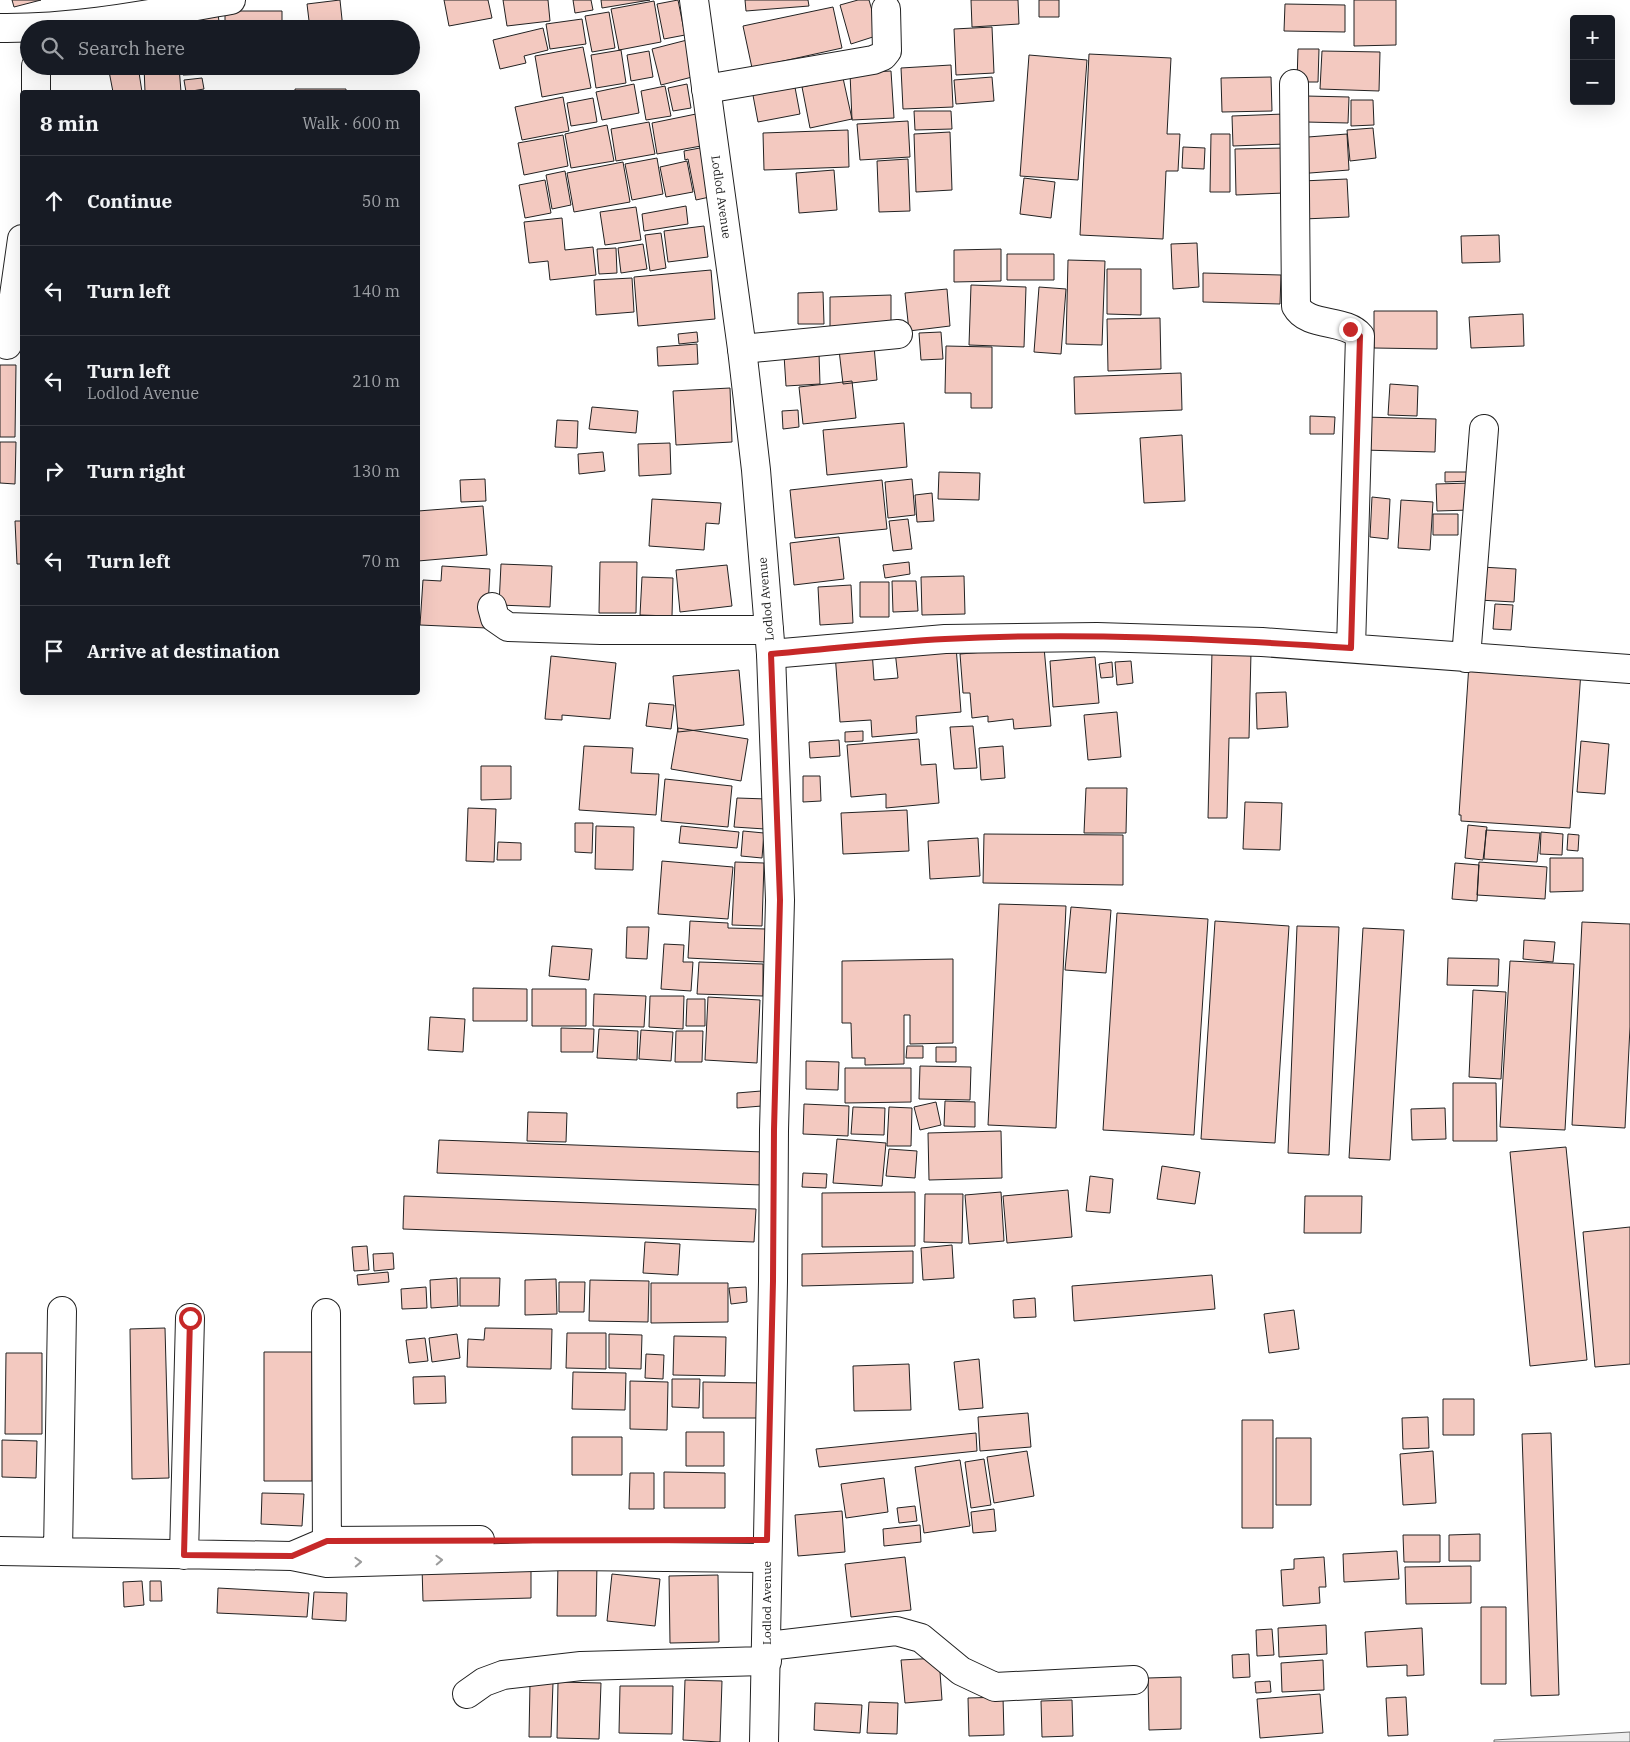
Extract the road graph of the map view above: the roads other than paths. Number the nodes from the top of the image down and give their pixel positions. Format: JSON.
{"nodes":[{"id":1,"x":231,"y":0,"type":"edge"},
{"id":2,"x":694,"y":0,"type":"edge"},
{"id":3,"x":886,"y":9,"type":"dead end"},
{"id":4,"x":115,"y":20,"type":"edge"},
{"id":5,"x":0,"y":28,"type":"edge"},
{"id":6,"x":20,"y":29,"type":"edge"},
{"id":7,"x":36,"y":75,"type":"edge"},
{"id":8,"x":1294,"y":84,"type":"dead end"},
{"id":9,"x":706,"y":89,"type":"junction"},
{"id":10,"x":36,"y":90,"type":"edge"},
{"id":11,"x":20,"y":257,"type":"edge"},
{"id":12,"x":898,"y":334,"type":"dead end"},
{"id":13,"x":10,"y":345,"type":"edge"},
{"id":14,"x":742,"y":349,"type":"junction"},
{"id":15,"x":1484,"y":429,"type":"dead end"},
{"id":16,"x":492,"y":607,"type":"dead end"},
{"id":17,"x":770,"y":642,"type":"junction"},
{"id":18,"x":1351,"y":648,"type":"junction"},
{"id":19,"x":1466,"y":658,"type":"junction"},
{"id":20,"x":1630,"y":669,"type":"edge"},
{"id":21,"x":62,"y":1311,"type":"dead end"},
{"id":22,"x":326,"y":1313,"type":"dead end"},
{"id":23,"x":190,"y":1318,"type":"dead end"},
{"id":24,"x":767,"y":1549,"type":"junction"},
{"id":25,"x":0,"y":1551,"type":"edge"},
{"id":26,"x":58,"y":1552,"type":"junction"},
{"id":27,"x":327,"y":1552,"type":"junction"},
{"id":28,"x":184,"y":1555,"type":"junction"},
{"id":29,"x":767,"y":1654,"type":"junction"},
{"id":30,"x":1134,"y":1680,"type":"dead end"},
{"id":31,"x":467,"y":1694,"type":"dead end"},
{"id":32,"x":764,"y":1742,"type":"edge"}],
"edges":[{"from":1,"to":4,"type":"street"},
{"from":2,"to":9,"type":"street","name":"Lodlod Avenue"},
{"from":3,"to":9,"type":"street"},
{"from":5,"to":6,"type":"street"},
{"from":7,"to":10,"type":"street"},
{"from":8,"to":18,"type":"street"},
{"from":9,"to":14,"type":"street","name":"Lodlod Avenue"},
{"from":11,"to":13,"type":"street"},
{"from":12,"to":14,"type":"street"},
{"from":14,"to":17,"type":"street","name":"Lodlod Avenue"},
{"from":15,"to":19,"type":"street"},
{"from":16,"to":17,"type":"street"},
{"from":17,"to":18,"type":"street"},
{"from":17,"to":24,"type":"street","name":"Lodlod Avenue"},
{"from":18,"to":19,"type":"street"},
{"from":19,"to":20,"type":"street"},
{"from":21,"to":26,"type":"street"},
{"from":22,"to":27,"type":"street"},
{"from":23,"to":28,"type":"street"},
{"from":24,"to":27,"type":"street"},
{"from":24,"to":29,"type":"street","name":"Lodlod Avenue"},
{"from":25,"to":26,"type":"street"},
{"from":26,"to":28,"type":"street"},
{"from":27,"to":28,"type":"street"},
{"from":29,"to":30,"type":"street"},
{"from":29,"to":31,"type":"street"},
{"from":29,"to":32,"type":"street","name":"Lodlod Avenue"}]}
